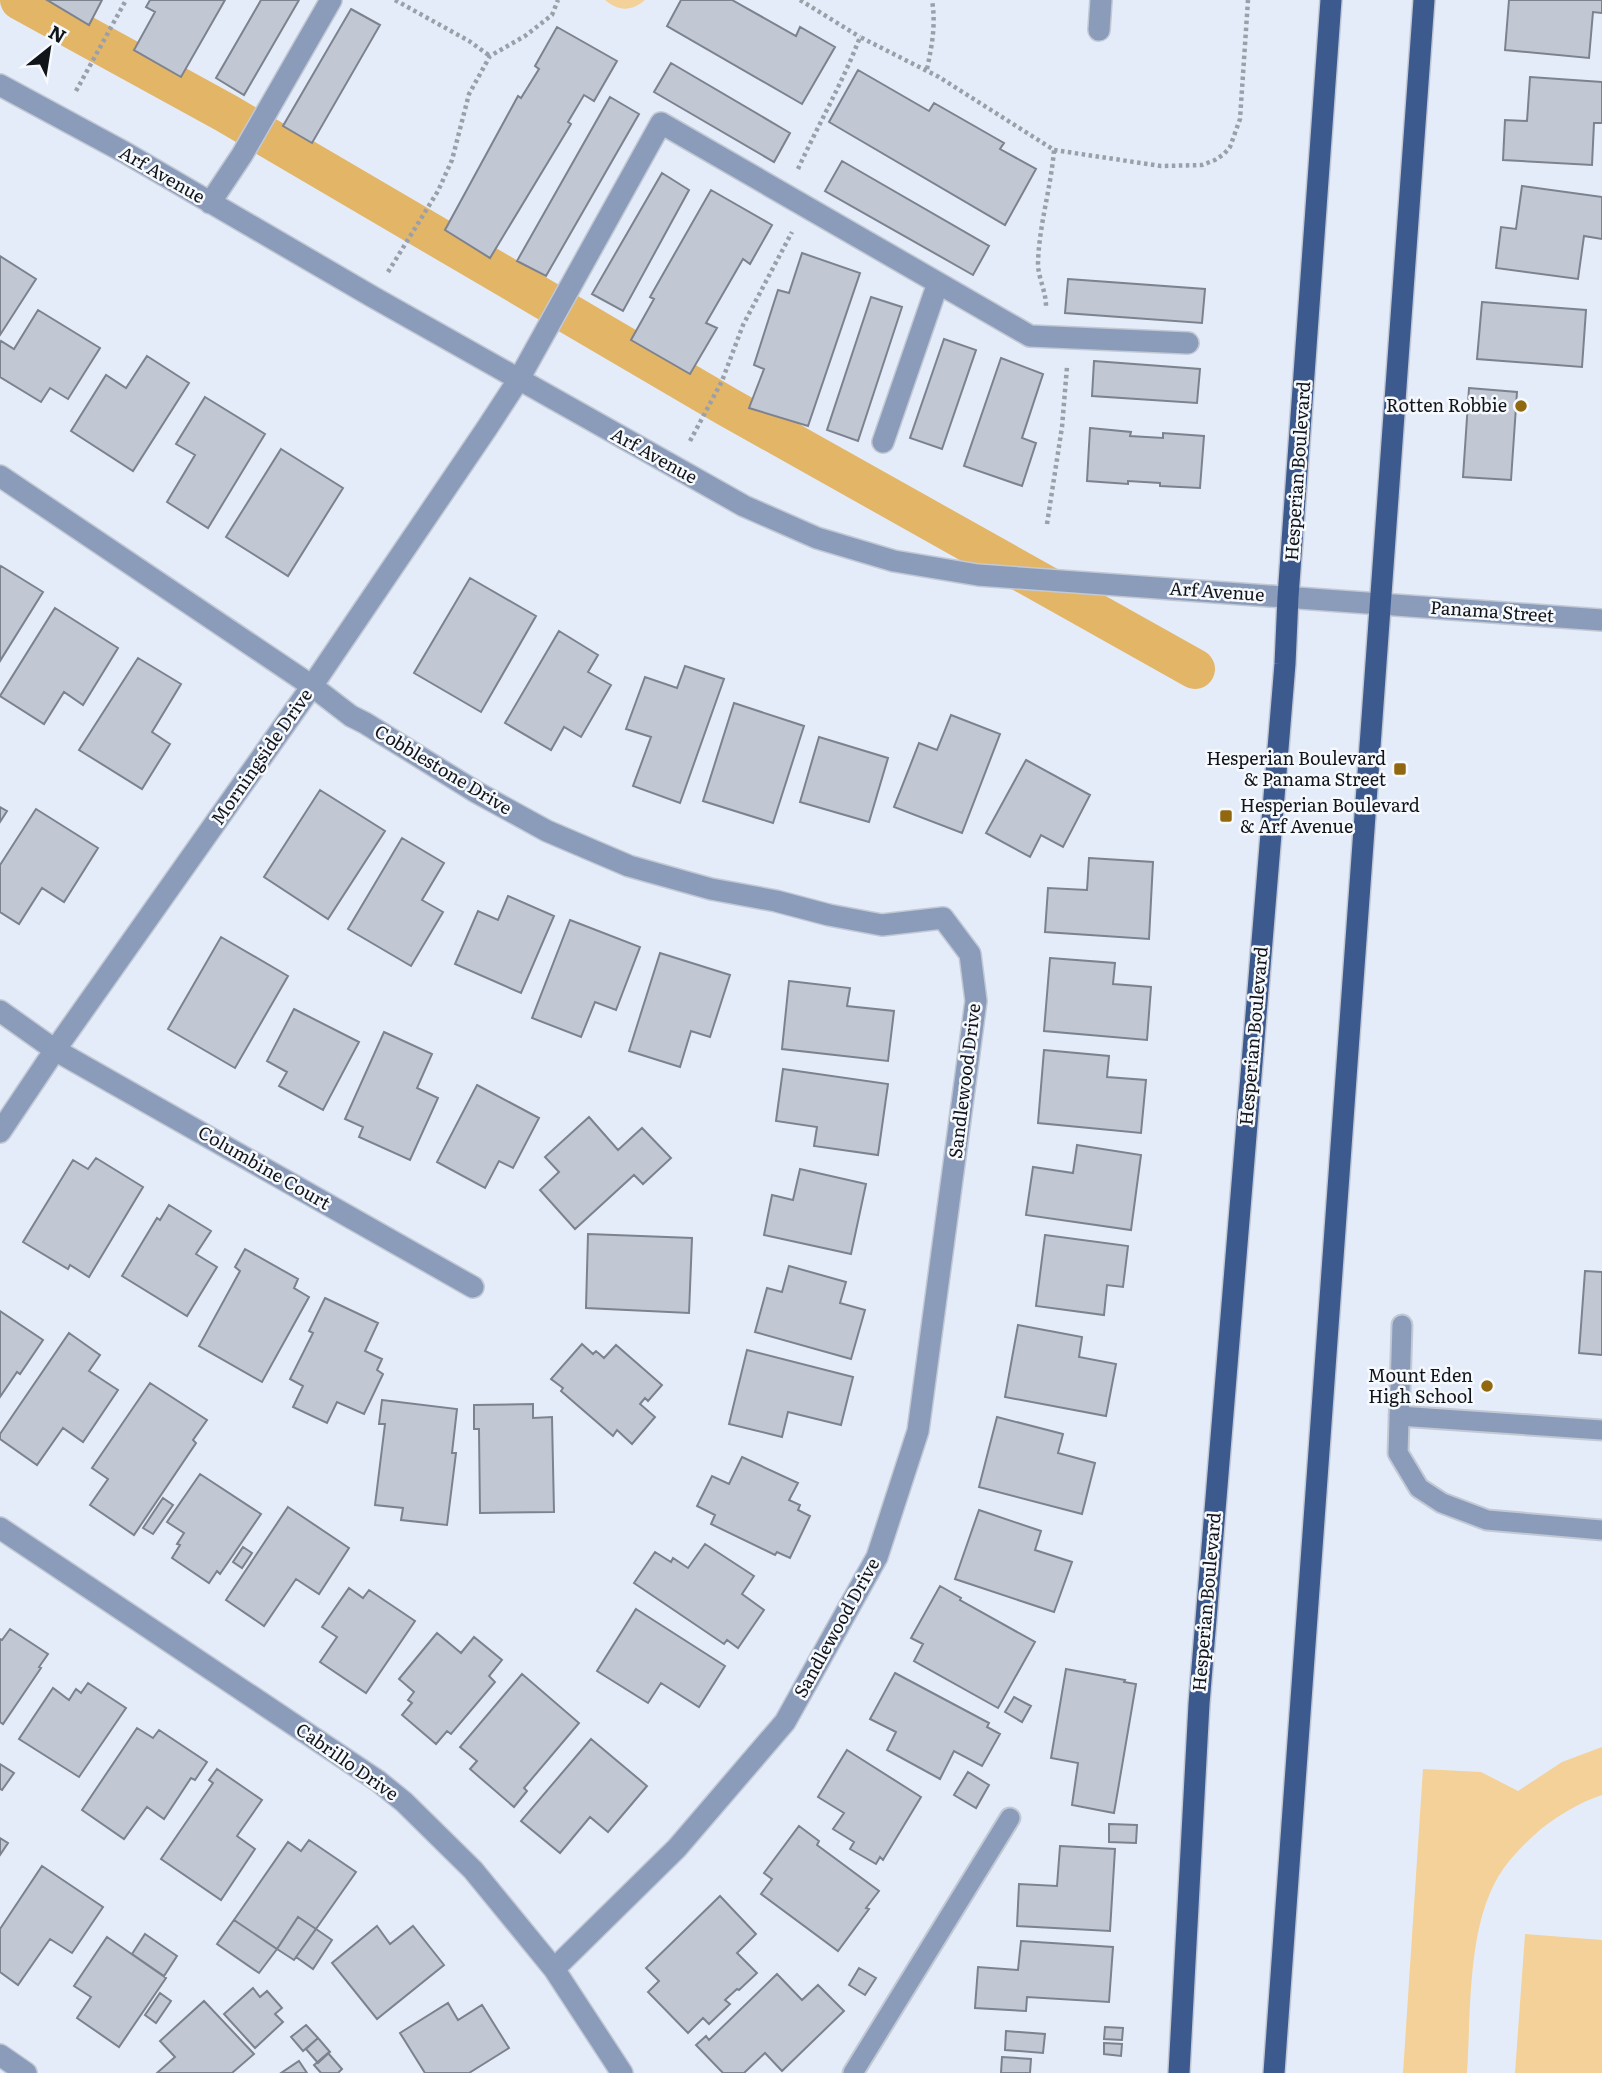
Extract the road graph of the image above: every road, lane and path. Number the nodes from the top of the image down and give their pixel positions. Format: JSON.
{"nodes":[{"id":1,"x":126,"y":0,"type":"edge"},
{"id":2,"x":331,"y":0,"type":"edge"},
{"id":3,"x":396,"y":0,"type":"edge"},
{"id":4,"x":558,"y":0,"type":"edge"},
{"id":5,"x":800,"y":0,"type":"edge"},
{"id":6,"x":932,"y":0,"type":"edge"},
{"id":7,"x":1101,"y":0,"type":"edge"},
{"id":8,"x":1248,"y":0,"type":"edge"},
{"id":9,"x":1331,"y":0,"type":"edge"},
{"id":10,"x":1424,"y":0,"type":"edge"},
{"id":11,"x":1099,"y":30,"type":"dead end"},
{"id":12,"x":860,"y":37,"type":"junction"},
{"id":13,"x":490,"y":56,"type":"junction"},
{"id":14,"x":927,"y":69,"type":"junction"},
{"id":15,"x":0,"y":85,"type":"edge"},
{"id":16,"x":60,"y":117,"type":"junction"},
{"id":17,"x":1054,"y":150,"type":"junction"},
{"id":18,"x":785,"y":195,"type":"junction"},
{"id":19,"x":210,"y":203,"type":"junction"},
{"id":20,"x":804,"y":206,"type":"junction"},
{"id":21,"x":937,"y":283,"type":"junction"},
{"id":22,"x":373,"y":297,"type":"junction"},
{"id":23,"x":1045,"y":337,"type":"junction"},
{"id":24,"x":1070,"y":338,"type":"junction"},
{"id":25,"x":1188,"y":343,"type":"dead end"},
{"id":26,"x":519,"y":379,"type":"junction"},
{"id":27,"x":883,"y":442,"type":"dead end"},
{"id":28,"x":676,"y":469,"type":"junction"},
{"id":29,"x":0,"y":477,"type":"edge"},
{"id":30,"x":1047,"y":524,"type":"dead end"},
{"id":31,"x":1288,"y":597,"type":"junction"},
{"id":32,"x":1381,"y":604,"type":"junction"},
{"id":33,"x":1602,"y":620,"type":"edge"},
{"id":34,"x":312,"y":686,"type":"junction"},
{"id":35,"x":943,"y":918,"type":"joint"},
{"id":36,"x":0,"y":1011,"type":"edge"},
{"id":37,"x":55,"y":1050,"type":"junction"},
{"id":38,"x":0,"y":1132,"type":"edge"},
{"id":39,"x":472,"y":1287,"type":"dead end"},
{"id":40,"x":1402,"y":1325,"type":"dead end"},
{"id":41,"x":1399,"y":1416,"type":"junction"},
{"id":42,"x":1602,"y":1430,"type":"edge"},
{"id":43,"x":0,"y":1528,"type":"edge"},
{"id":44,"x":1602,"y":1530,"type":"edge"},
{"id":45,"x":1010,"y":1818,"type":"dead end"},
{"id":46,"x":554,"y":1969,"type":"junction"},
{"id":47,"x":0,"y":2055,"type":"edge"},
{"id":48,"x":26,"y":2073,"type":"edge"},
{"id":49,"x":622,"y":2073,"type":"edge"},
{"id":50,"x":853,"y":2073,"type":"edge"},
{"id":51,"x":1179,"y":2073,"type":"edge"},
{"id":52,"x":1273,"y":2073,"type":"edge"}],
"edges":[{"from":1,"to":16,"type":"path"},
{"from":2,"to":19,"type":"street"},
{"from":3,"to":13,"type":"path"},
{"from":4,"to":13,"type":"path"},
{"from":5,"to":12,"type":"path"},
{"from":6,"to":14,"type":"path"},
{"from":7,"to":11,"type":"street"},
{"from":8,"to":17,"type":"path"},
{"from":9,"to":31,"type":"main road","name":"Hesperian Boulevard"},
{"from":10,"to":32,"type":"main road"},
{"from":12,"to":14,"type":"path"},
{"from":12,"to":18,"type":"path"},
{"from":13,"to":22,"type":"path"},
{"from":14,"to":17,"type":"path"},
{"from":15,"to":16,"type":"street","name":"Arf Avenue"},
{"from":16,"to":19,"type":"street","name":"Arf Avenue"},
{"from":17,"to":23,"type":"path"},
{"from":18,"to":20,"type":"street"},
{"from":18,"to":26,"type":"street","name":"Morningside Drive"},
{"from":19,"to":22,"type":"street","name":"Arf Avenue"},
{"from":20,"to":21,"type":"street"},
{"from":20,"to":28,"type":"path"},
{"from":21,"to":23,"type":"street"},
{"from":21,"to":27,"type":"street"},
{"from":22,"to":26,"type":"street","name":"Arf Avenue"},
{"from":23,"to":24,"type":"street"},
{"from":24,"to":25,"type":"street"},
{"from":24,"to":30,"type":"path"},
{"from":26,"to":28,"type":"street","name":"Arf Avenue"},
{"from":26,"to":34,"type":"street","name":"Morningside Drive"},
{"from":28,"to":31,"type":"street","name":"Arf Avenue"},
{"from":29,"to":34,"type":"street","name":"Cobblestone Drive"},
{"from":31,"to":32,"type":"street","name":"Arf Avenue"},
{"from":31,"to":51,"type":"main road","name":"Hesperian Boulevard"},
{"from":32,"to":33,"type":"street","name":"Panama Street"},
{"from":32,"to":52,"type":"main road"},
{"from":34,"to":35,"type":"street","name":"Cobblestone Drive"},
{"from":34,"to":37,"type":"street","name":"Morningside Drive"},
{"from":35,"to":46,"type":"street","name":"Sandlewood Drive"},
{"from":36,"to":37,"type":"street","name":"Columbine Court"},
{"from":37,"to":38,"type":"street","name":"Morningside Drive"},
{"from":37,"to":39,"type":"street","name":"Columbine Court"},
{"from":40,"to":41,"type":"lane"},
{"from":41,"to":42,"type":"lane"},
{"from":41,"to":44,"type":"lane"},
{"from":43,"to":46,"type":"street","name":"Cabrillo Drive"},
{"from":45,"to":50,"type":"lane"},
{"from":46,"to":49,"type":"street","name":"Cabrillo Drive"},
{"from":47,"to":48,"type":"street"}]}
